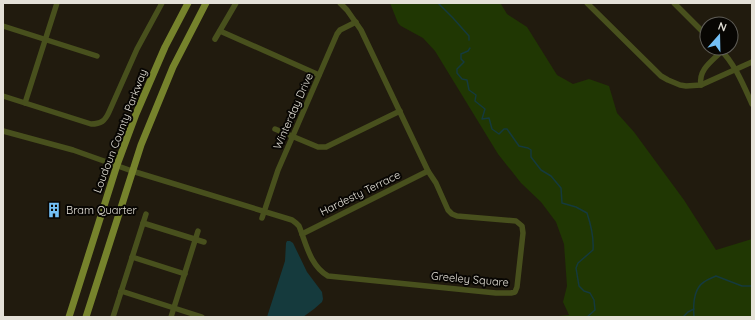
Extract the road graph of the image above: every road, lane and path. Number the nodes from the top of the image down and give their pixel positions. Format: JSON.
{"nodes":[{"id":1,"x":57,"y":3,"type":"edge"},
{"id":2,"x":162,"y":3,"type":"edge"},
{"id":3,"x":188,"y":3,"type":"edge"},
{"id":4,"x":206,"y":3,"type":"edge"},
{"id":5,"x":236,"y":3,"type":"edge"},
{"id":6,"x":340,"y":3,"type":"edge"},
{"id":7,"x":588,"y":3,"type":"edge"},
{"id":8,"x":674,"y":3,"type":"edge"},
{"id":9,"x":356,"y":22,"type":"junction"},
{"id":10,"x":3,"y":26,"type":"edge"},
{"id":11,"x":699,"y":28,"type":"edge"},
{"id":12,"x":220,"y":31,"type":"junction"},
{"id":13,"x":46,"y":39,"type":"junction"},
{"id":14,"x":215,"y":39,"type":"dead end"},
{"id":15,"x":97,"y":56,"type":"dead end"},
{"id":16,"x":716,"y":56,"type":"edge"},
{"id":17,"x":726,"y":56,"type":"edge"},
{"id":18,"x":752,"y":62,"type":"edge"},
{"id":19,"x":736,"y":70,"type":"junction"},
{"id":20,"x":319,"y":75,"type":"junction"},
{"id":21,"x":702,"y":85,"type":"junction"},
{"id":22,"x":3,"y":96,"type":"edge"},
{"id":23,"x":25,"y":103,"type":"junction"},
{"id":24,"x":752,"y":104,"type":"edge"},
{"id":25,"x":400,"y":111,"type":"junction"},
{"id":26,"x":275,"y":128,"type":"dead end"},
{"id":27,"x":3,"y":131,"type":"edge"},
{"id":28,"x":292,"y":136,"type":"junction"},
{"id":29,"x":117,"y":165,"type":"junction"},
{"id":30,"x":132,"y":171,"type":"junction"},
{"id":31,"x":428,"y":171,"type":"junction"},
{"id":32,"x":264,"y":211,"type":"junction"},
{"id":33,"x":146,"y":214,"type":"dead end"},
{"id":34,"x":262,"y":218,"type":"dead end"},
{"id":35,"x":143,"y":223,"type":"junction"},
{"id":36,"x":198,"y":231,"type":"dead end"},
{"id":37,"x":302,"y":234,"type":"junction"},
{"id":38,"x":196,"y":240,"type":"junction"},
{"id":39,"x":204,"y":242,"type":"dead end"},
{"id":40,"x":132,"y":257,"type":"junction"},
{"id":41,"x":185,"y":274,"type":"junction"},
{"id":42,"x":121,"y":291,"type":"junction"},
{"id":43,"x":174,"y":308,"type":"junction"},
{"id":44,"x":69,"y":317,"type":"edge"},
{"id":45,"x":86,"y":317,"type":"edge"},
{"id":46,"x":113,"y":317,"type":"edge"},
{"id":47,"x":171,"y":317,"type":"edge"},
{"id":48,"x":202,"y":317,"type":"edge"}],
"edges":[{"from":1,"to":13,"type":"street"},
{"from":2,"to":23,"type":"street"},
{"from":3,"to":29,"type":"main road","name":"Loudoun County Parkway"},
{"from":4,"to":30,"type":"main road"},
{"from":5,"to":12,"type":"street"},
{"from":6,"to":9,"type":"street","name":"Greeley Square"},
{"from":7,"to":21,"type":"street"},
{"from":8,"to":11,"type":"street"},
{"from":9,"to":20,"type":"street","name":"Winterday Drive"},
{"from":9,"to":25,"type":"street","name":"Greeley Square"},
{"from":10,"to":13,"type":"street"},
{"from":12,"to":14,"type":"street"},
{"from":12,"to":20,"type":"street"},
{"from":13,"to":15,"type":"street"},
{"from":13,"to":23,"type":"street"},
{"from":16,"to":21,"type":"street"},
{"from":17,"to":19,"type":"street"},
{"from":18,"to":19,"type":"street"},
{"from":19,"to":21,"type":"street"},
{"from":19,"to":24,"type":"street"},
{"from":20,"to":28,"type":"street","name":"Winterday Drive"},
{"from":22,"to":23,"type":"street"},
{"from":25,"to":28,"type":"street"},
{"from":25,"to":31,"type":"street","name":"Greeley Square"},
{"from":26,"to":28,"type":"street"},
{"from":27,"to":29,"type":"street","name":"Greeley Square"},
{"from":28,"to":32,"type":"street","name":"Winterday Drive"},
{"from":29,"to":30,"type":"street","name":"Greeley Square"},
{"from":29,"to":44,"type":"main road","name":"Loudoun County Parkway"},
{"from":30,"to":32,"type":"street","name":"Greeley Square"},
{"from":30,"to":45,"type":"main road"},
{"from":31,"to":37,"type":"street","name":"Hardesty Terrace"},
{"from":31,"to":37,"type":"street","name":"Greeley Square"},
{"from":32,"to":34,"type":"street","name":"Winterday Drive"},
{"from":32,"to":37,"type":"street","name":"Greeley Square"},
{"from":33,"to":35,"type":"street"},
{"from":35,"to":38,"type":"street"},
{"from":35,"to":40,"type":"street"},
{"from":36,"to":38,"type":"street"},
{"from":38,"to":39,"type":"street"},
{"from":38,"to":41,"type":"street"},
{"from":40,"to":41,"type":"street"},
{"from":40,"to":42,"type":"street"},
{"from":41,"to":43,"type":"street"},
{"from":42,"to":43,"type":"street"},
{"from":42,"to":46,"type":"street"},
{"from":43,"to":47,"type":"street"},
{"from":43,"to":48,"type":"street"}]}
